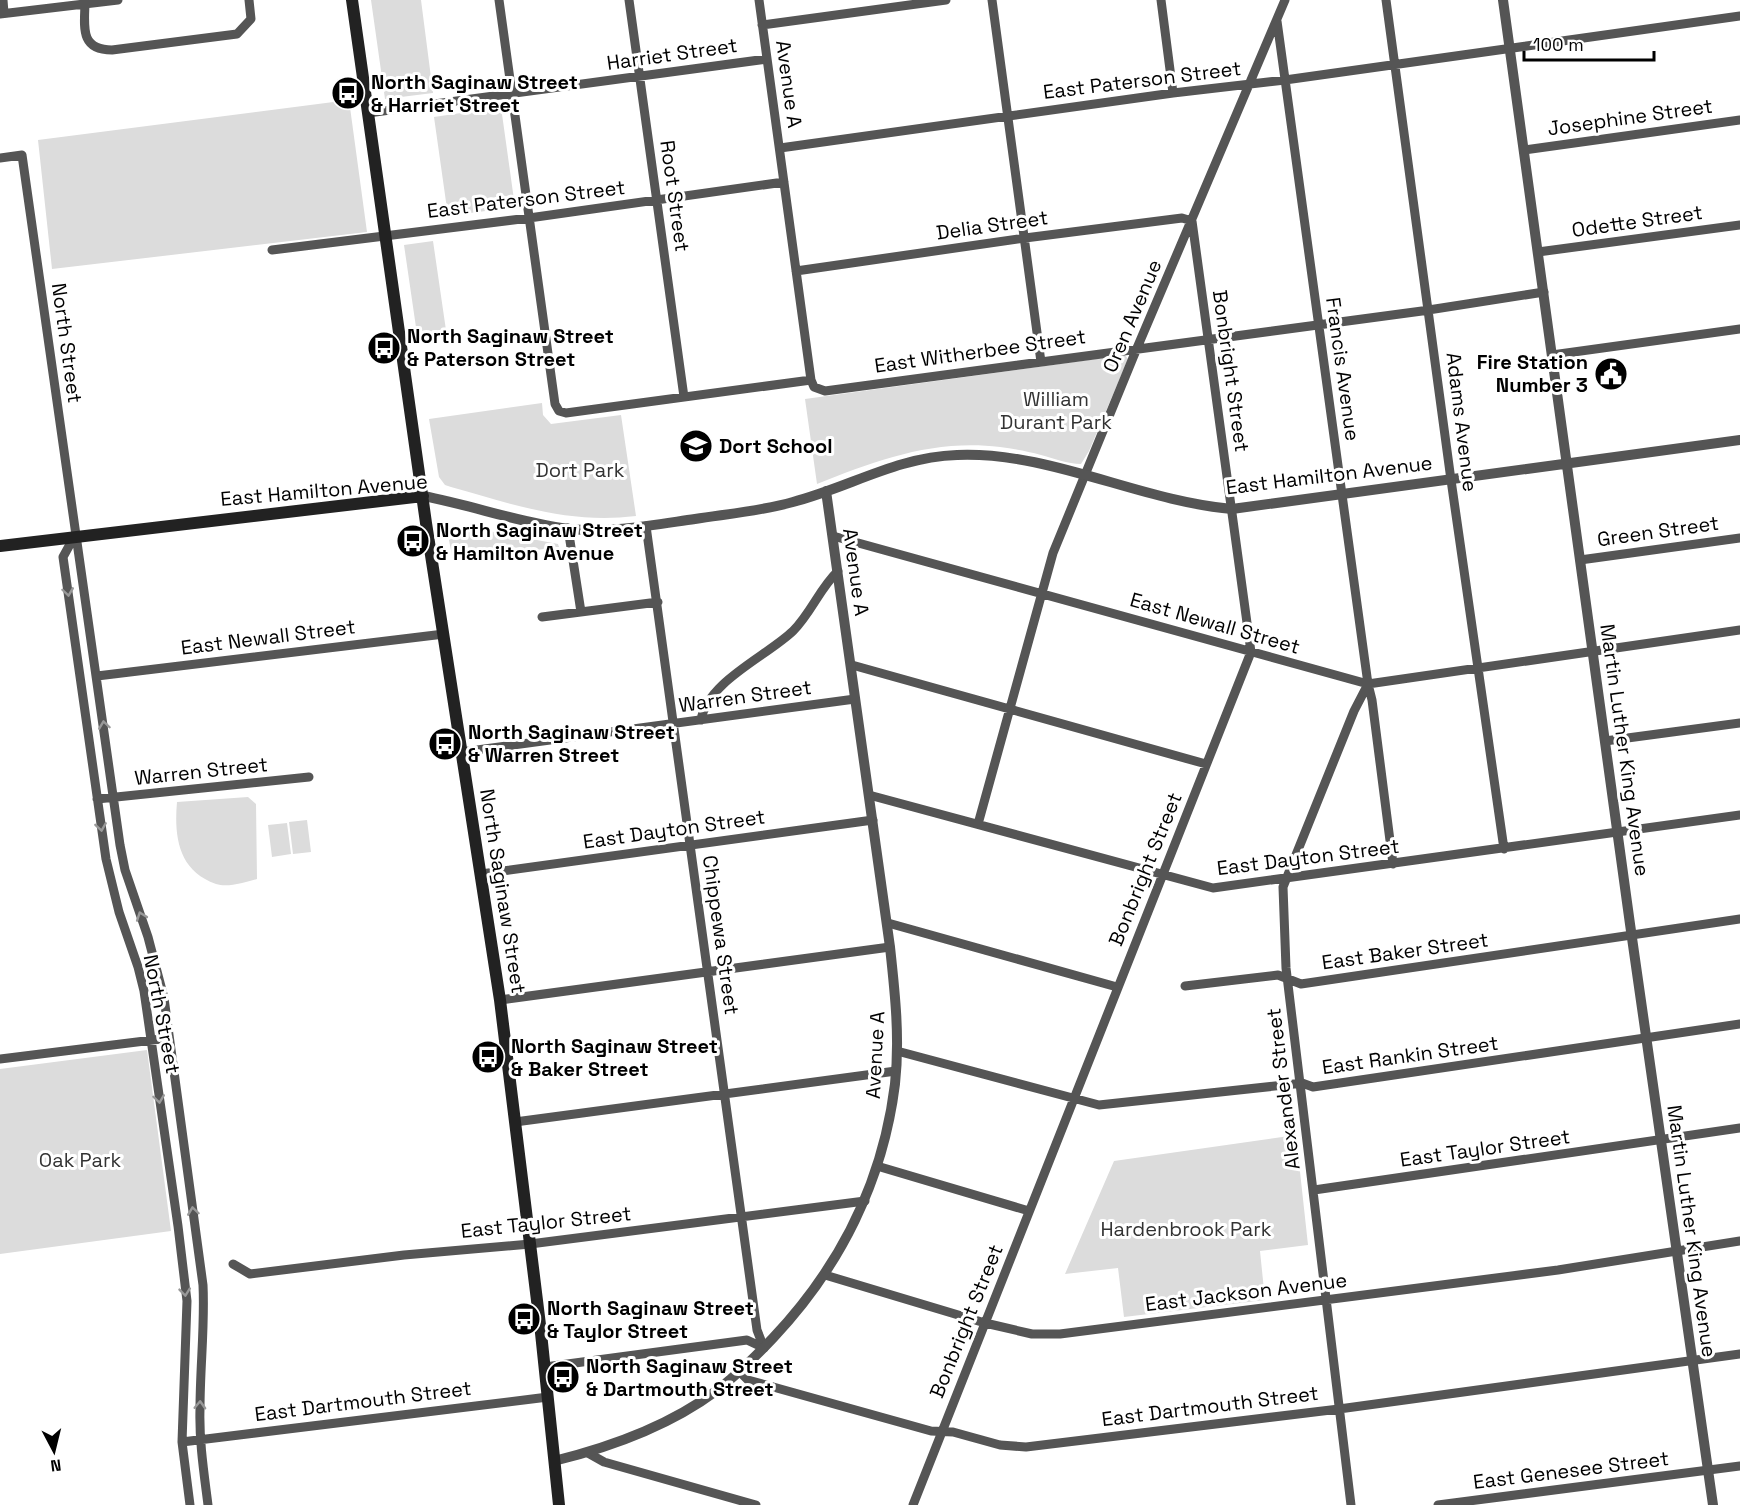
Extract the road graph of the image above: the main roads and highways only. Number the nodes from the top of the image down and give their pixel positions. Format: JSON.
{"nodes":[{"id":1,"x":352,"y":0,"type":"edge"},
{"id":2,"x":423,"y":496,"type":"junction"},
{"id":3,"x":0,"y":546,"type":"edge"},
{"id":4,"x":559,"y":1505,"type":"edge"}],
"edges":[{"from":1,"to":2,"type":"main road","name":"North Saginaw Street"},
{"from":2,"to":3,"type":"main road","name":"East Hamilton Avenue"},
{"from":2,"to":4,"type":"main road","name":"North Saginaw Street"}]}
